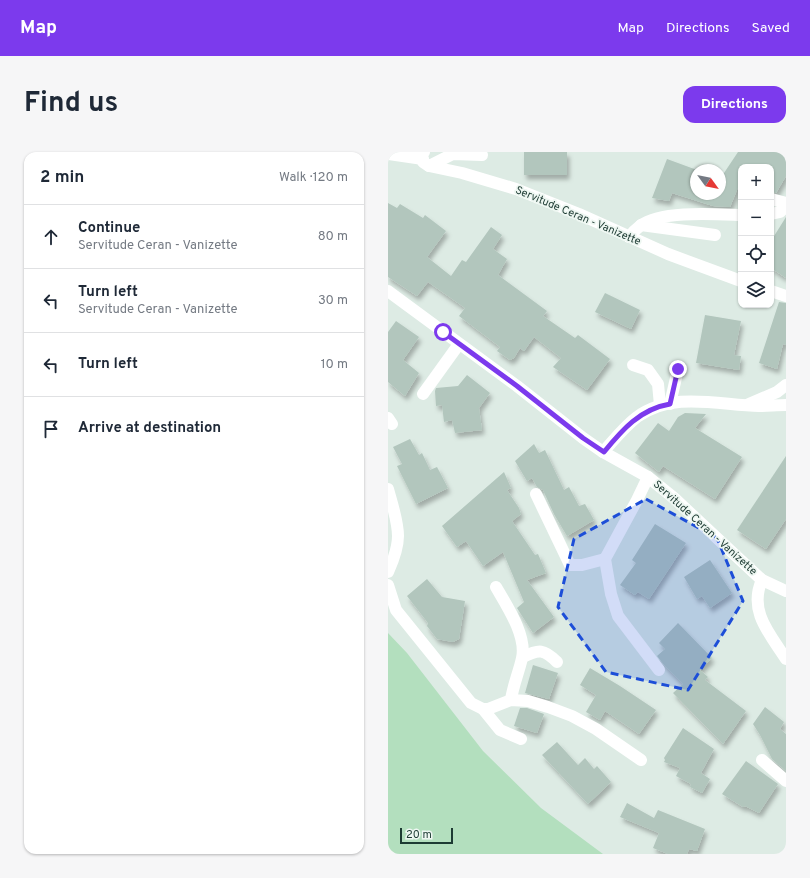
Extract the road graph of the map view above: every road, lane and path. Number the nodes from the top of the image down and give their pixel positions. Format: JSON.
{"nodes":[{"id":1,"x":388,"y":154,"type":"edge"},
{"id":2,"x":482,"y":154,"type":"dead end"},
{"id":3,"x":425,"y":159,"type":"edge"},
{"id":4,"x":774,"y":200,"type":"edge"},
{"id":5,"x":786,"y":205,"type":"edge"},
{"id":6,"x":774,"y":213,"type":"edge"},
{"id":7,"x":738,"y":215,"type":"edge"},
{"id":8,"x":640,"y":225,"type":"junction"},
{"id":9,"x":715,"y":235,"type":"dead end"},
{"id":10,"x":629,"y":237,"type":"junction"},
{"id":11,"x":738,"y":280,"type":"edge"},
{"id":12,"x":388,"y":291,"type":"edge"},
{"id":13,"x":774,"y":292,"type":"edge"},
{"id":14,"x":786,"y":296,"type":"edge"},
{"id":15,"x":459,"y":344,"type":"junction"},
{"id":16,"x":633,"y":366,"type":"dead end"},
{"id":17,"x":678,"y":369,"type":"dead end"},
{"id":18,"x":786,"y":385,"type":"edge"},
{"id":19,"x":423,"y":394,"type":"dead end"},
{"id":20,"x":665,"y":404,"type":"junction"},
{"id":21,"x":746,"y":405,"type":"junction"},
{"id":22,"x":786,"y":405,"type":"edge"},
{"id":23,"x":604,"y":452,"type":"junction"},
{"id":24,"x":648,"y":477,"type":"junction"},
{"id":25,"x":388,"y":489,"type":"edge"},
{"id":26,"x":536,"y":494,"type":"dead end"},
{"id":27,"x":605,"y":559,"type":"junction"},
{"id":28,"x":388,"y":572,"type":"edge"},
{"id":29,"x":762,"y":580,"type":"junction"},
{"id":30,"x":388,"y":585,"type":"edge"},
{"id":31,"x":496,"y":587,"type":"dead end"},
{"id":32,"x":786,"y":591,"type":"edge"},
{"id":33,"x":767,"y":629,"type":"junction"},
{"id":34,"x":786,"y":645,"type":"edge"},
{"id":35,"x":523,"y":657,"type":"junction"},
{"id":36,"x":786,"y":659,"type":"edge"},
{"id":37,"x":558,"y":662,"type":"dead end"},
{"id":38,"x":659,"y":670,"type":"dead end"},
{"id":39,"x":511,"y":700,"type":"junction"},
{"id":40,"x":483,"y":709,"type":"junction"},
{"id":41,"x":521,"y":739,"type":"dead end"},
{"id":42,"x":641,"y":760,"type":"dead end"},
{"id":43,"x":762,"y":760,"type":"dead end"},
{"id":44,"x":786,"y":781,"type":"edge"}],
"edges":[{"from":1,"to":3,"type":"street","name":"Servitude Ceran - Vanizette"},
{"from":2,"to":3,"type":"street"},
{"from":3,"to":10,"type":"street","name":"Servitude Ceran - Vanizette"},
{"from":4,"to":5,"type":"street"},
{"from":5,"to":6,"type":"street"},
{"from":7,"to":8,"type":"street"},
{"from":8,"to":9,"type":"street"},
{"from":8,"to":10,"type":"street"},
{"from":10,"to":11,"type":"street","name":"Servitude Ceran - Vanizette"},
{"from":12,"to":15,"type":"street","name":"Servitude Ceran - Vanizette"},
{"from":13,"to":14,"type":"street"},
{"from":15,"to":19,"type":"street"},
{"from":15,"to":23,"type":"street","name":"Servitude Ceran - Vanizette"},
{"from":16,"to":20,"type":"street"},
{"from":17,"to":20,"type":"street"},
{"from":18,"to":21,"type":"street"},
{"from":20,"to":21,"type":"street"},
{"from":20,"to":23,"type":"street"},
{"from":21,"to":22,"type":"street"},
{"from":23,"to":24,"type":"street","name":"Servitude Ceran - Vanizette"},
{"from":24,"to":27,"type":"street"},
{"from":24,"to":29,"type":"street","name":"Servitude Ceran - Vanizette"},
{"from":25,"to":28,"type":"street"},
{"from":26,"to":27,"type":"street"},
{"from":27,"to":38,"type":"street"},
{"from":29,"to":32,"type":"street","name":"Servitude Ceran - Vanizette"},
{"from":29,"to":33,"type":"street"},
{"from":30,"to":40,"type":"street"},
{"from":31,"to":35,"type":"street"},
{"from":33,"to":34,"type":"street"},
{"from":33,"to":36,"type":"street"},
{"from":35,"to":37,"type":"street"},
{"from":35,"to":39,"type":"street"},
{"from":39,"to":40,"type":"street"},
{"from":39,"to":42,"type":"street"},
{"from":40,"to":41,"type":"street"},
{"from":43,"to":44,"type":"street"}]}
